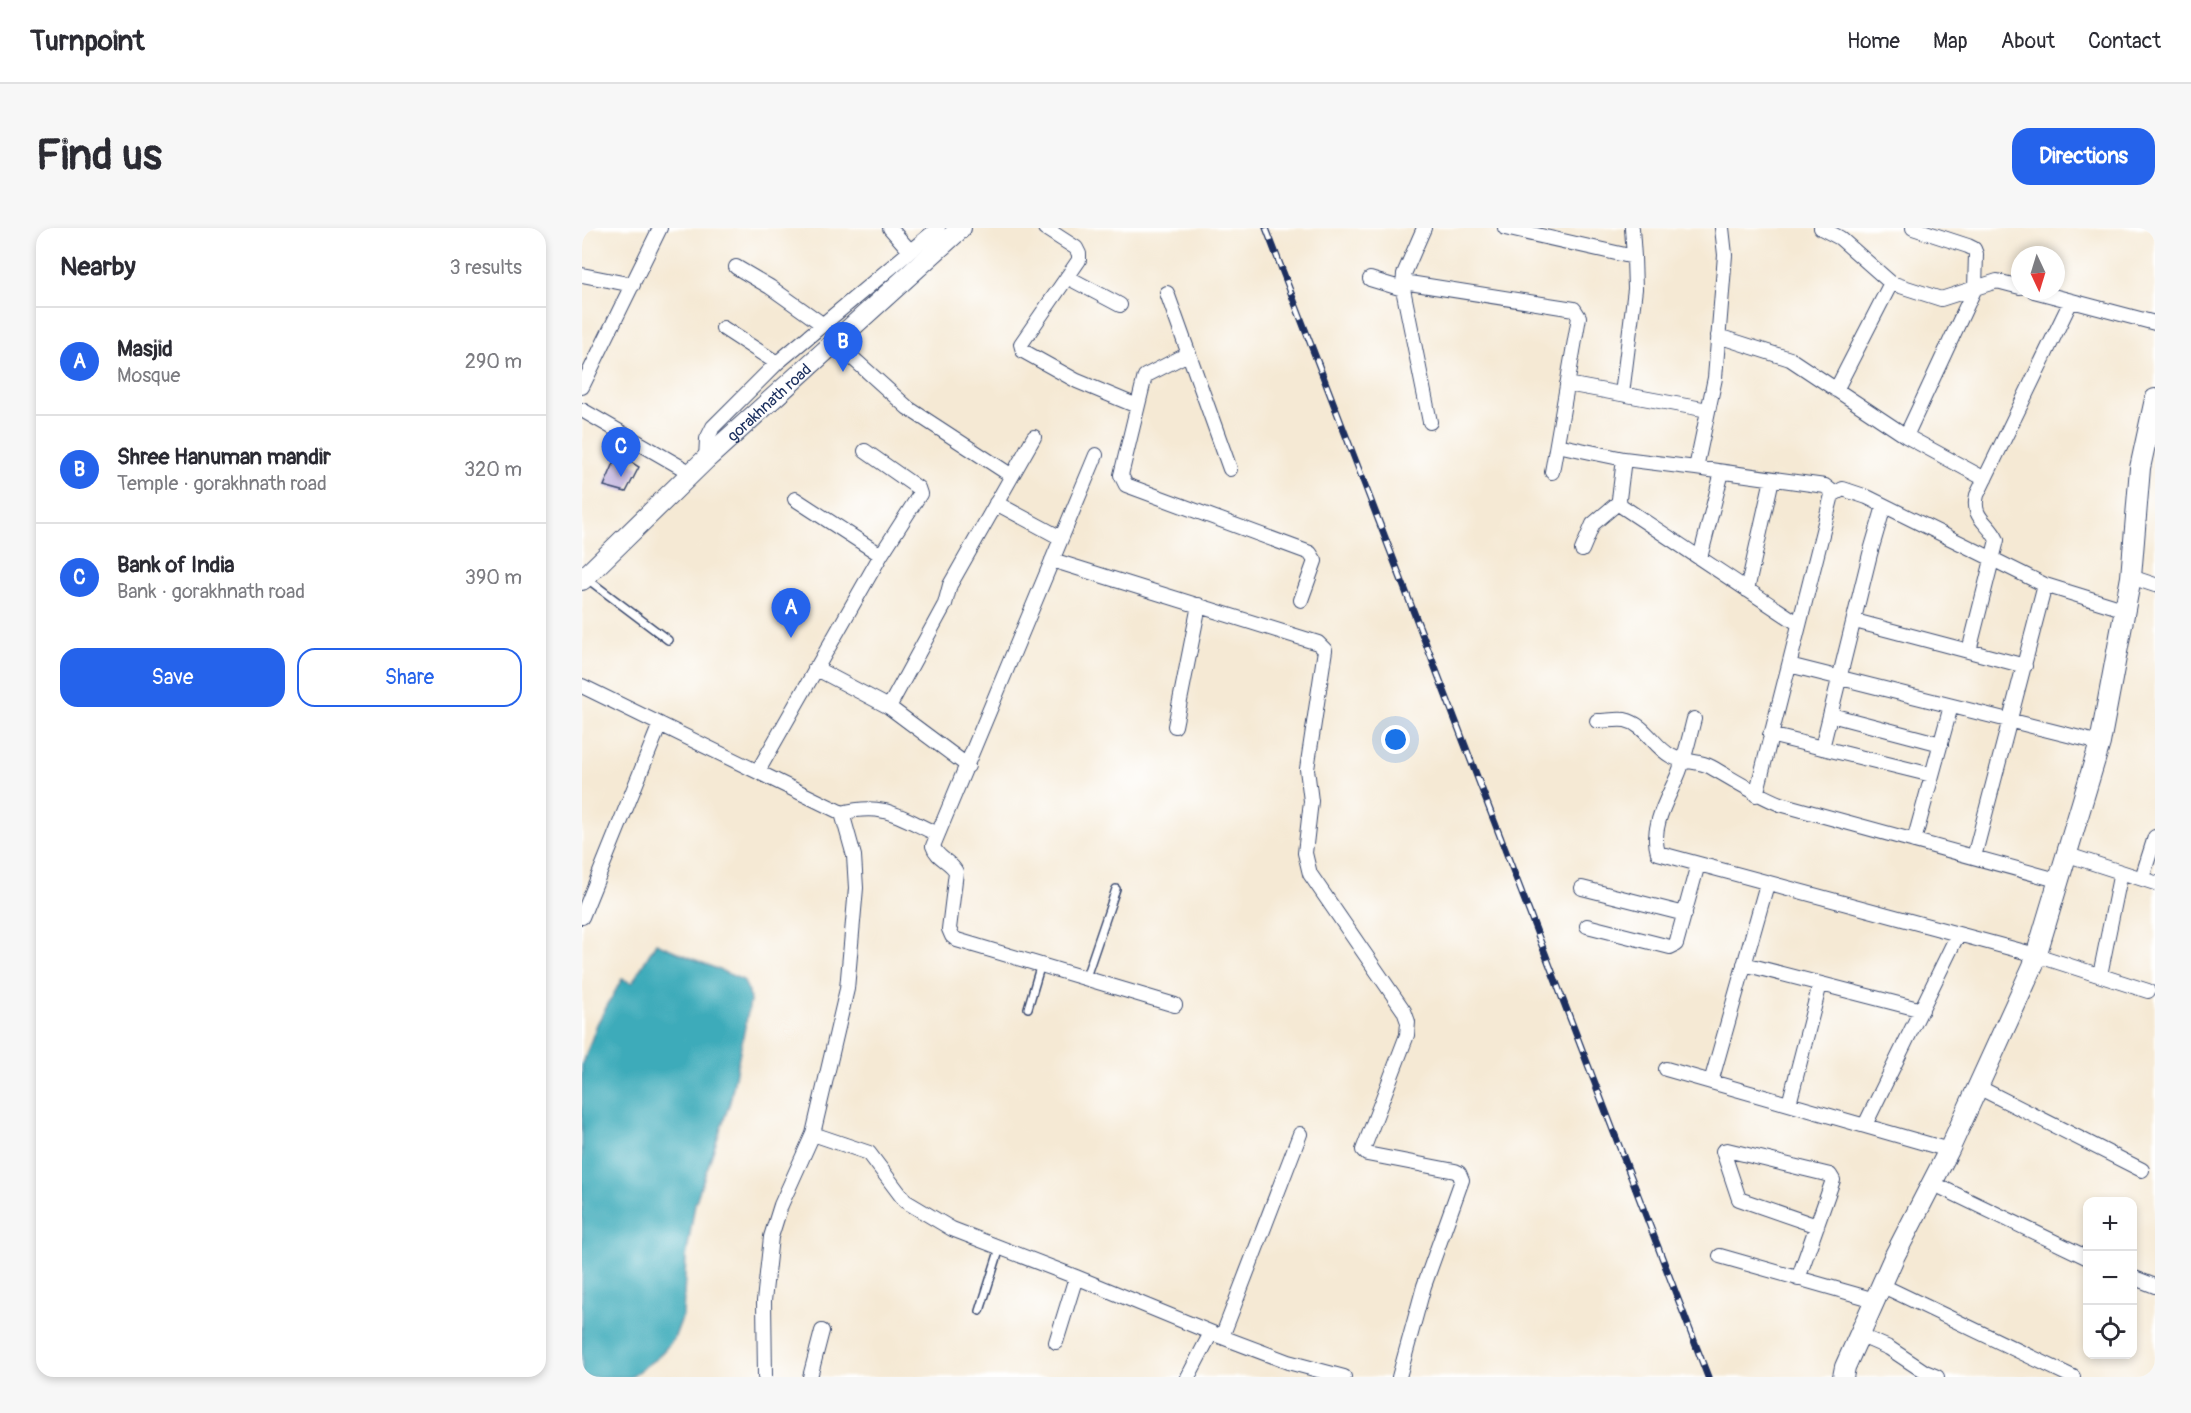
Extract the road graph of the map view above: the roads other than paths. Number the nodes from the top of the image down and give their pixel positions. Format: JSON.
{"nodes":[{"id":1,"x":660,"y":228,"type":"edge"},
{"id":2,"x":890,"y":228,"type":"edge"},
{"id":3,"x":938,"y":228,"type":"edge"},
{"id":4,"x":961,"y":228,"type":"edge"},
{"id":5,"x":1045,"y":228,"type":"edge"},
{"id":6,"x":1424,"y":228,"type":"edge"},
{"id":7,"x":1504,"y":228,"type":"edge"},
{"id":8,"x":1632,"y":228,"type":"edge"},
{"id":9,"x":1722,"y":228,"type":"edge"},
{"id":10,"x":1821,"y":228,"type":"edge"},
{"id":11,"x":1913,"y":228,"type":"edge"},
{"id":12,"x":1558,"y":234,"type":"edge"},
{"id":13,"x":910,"y":251,"type":"junction"},
{"id":14,"x":1634,"y":257,"type":"junction"},
{"id":15,"x":736,"y":267,"type":"dead end"},
{"id":16,"x":582,"y":275,"type":"edge"},
{"id":17,"x":1067,"y":277,"type":"junction"},
{"id":18,"x":1370,"y":279,"type":"dead end"},
{"id":19,"x":1891,"y":283,"type":"junction"},
{"id":20,"x":633,"y":285,"type":"junction"},
{"id":21,"x":2011,"y":285,"type":"edge"},
{"id":22,"x":1403,"y":286,"type":"junction"},
{"id":23,"x":1975,"y":288,"type":"junction"},
{"id":24,"x":1167,"y":293,"type":"dead end"},
{"id":25,"x":2065,"y":299,"type":"edge"},
{"id":26,"x":2071,"y":301,"type":"junction"},
{"id":27,"x":1120,"y":306,"type":"dead end"},
{"id":28,"x":2155,"y":323,"type":"edge"},
{"id":29,"x":822,"y":324,"type":"junction"},
{"id":30,"x":723,"y":328,"type":"dead end"},
{"id":31,"x":1719,"y":336,"type":"junction"},
{"id":32,"x":846,"y":352,"type":"dead end"},
{"id":33,"x":1188,"y":354,"type":"junction"},
{"id":34,"x":777,"y":363,"type":"junction"},
{"id":35,"x":1567,"y":384,"type":"junction"},
{"id":36,"x":582,"y":387,"type":"edge"},
{"id":37,"x":1836,"y":390,"type":"junction"},
{"id":38,"x":1622,"y":394,"type":"junction"},
{"id":39,"x":2155,"y":399,"type":"edge"},
{"id":40,"x":1137,"y":406,"type":"junction"},
{"id":41,"x":582,"y":410,"type":"edge"},
{"id":42,"x":1708,"y":410,"type":"junction"},
{"id":43,"x":1430,"y":422,"type":"dead end"},
{"id":44,"x":1906,"y":436,"type":"junction"},
{"id":45,"x":1035,"y":437,"type":"dead end"},
{"id":46,"x":1557,"y":445,"type":"junction"},
{"id":47,"x":865,"y":452,"type":"dead end"},
{"id":48,"x":1096,"y":455,"type":"dead end"},
{"id":49,"x":1624,"y":459,"type":"junction"},
{"id":50,"x":699,"y":466,"type":"junction"},
{"id":51,"x":1696,"y":468,"type":"junction"},
{"id":52,"x":1230,"y":469,"type":"dead end"},
{"id":53,"x":1722,"y":471,"type":"junction"},
{"id":54,"x":1552,"y":472,"type":"dead end"},
{"id":55,"x":1012,"y":476,"type":"junction"},
{"id":56,"x":1985,"y":478,"type":"junction"},
{"id":57,"x":1772,"y":479,"type":"junction"},
{"id":58,"x":1832,"y":495,"type":"junction"},
{"id":59,"x":795,"y":499,"type":"dead end"},
{"id":60,"x":1619,"y":502,"type":"junction"},
{"id":61,"x":996,"y":503,"type":"junction"},
{"id":62,"x":1884,"y":506,"type":"junction"},
{"id":63,"x":1061,"y":538,"type":"junction"},
{"id":64,"x":1582,"y":550,"type":"dead end"},
{"id":65,"x":881,"y":555,"type":"junction"},
{"id":66,"x":1700,"y":558,"type":"junction"},
{"id":67,"x":1992,"y":559,"type":"junction"},
{"id":68,"x":1052,"y":560,"type":"junction"},
{"id":69,"x":2131,"y":577,"type":"junction"},
{"id":70,"x":584,"y":578,"type":"edge"},
{"id":71,"x":2045,"y":585,"type":"junction"},
{"id":72,"x":2155,"y":585,"type":"edge"},
{"id":73,"x":1747,"y":590,"type":"junction"},
{"id":74,"x":1301,"y":600,"type":"dead end"},
{"id":75,"x":1199,"y":605,"type":"junction"},
{"id":76,"x":2126,"y":610,"type":"junction"},
{"id":77,"x":1855,"y":621,"type":"junction"},
{"id":78,"x":1799,"y":624,"type":"junction"},
{"id":79,"x":668,"y":640,"type":"dead end"},
{"id":80,"x":1969,"y":651,"type":"junction"},
{"id":81,"x":1789,"y":665,"type":"junction"},
{"id":82,"x":2025,"y":666,"type":"junction"},
{"id":83,"x":815,"y":668,"type":"junction"},
{"id":84,"x":1840,"y":678,"type":"junction"},
{"id":85,"x":582,"y":686,"type":"edge"},
{"id":86,"x":1952,"y":706,"type":"junction"},
{"id":87,"x":889,"y":707,"type":"junction"},
{"id":88,"x":1831,"y":715,"type":"junction"},
{"id":89,"x":1694,"y":719,"type":"dead end"},
{"id":90,"x":1597,"y":721,"type":"dead end"},
{"id":91,"x":2011,"y":721,"type":"junction"},
{"id":92,"x":660,"y":724,"type":"junction"},
{"id":93,"x":1175,"y":726,"type":"dead end"},
{"id":94,"x":1770,"y":735,"type":"junction"},
{"id":95,"x":2100,"y":743,"type":"junction"},
{"id":96,"x":1941,"y":744,"type":"junction"},
{"id":97,"x":1822,"y":748,"type":"junction"},
{"id":98,"x":1682,"y":760,"type":"junction"},
{"id":99,"x":968,"y":765,"type":"junction"},
{"id":100,"x":758,"y":771,"type":"junction"},
{"id":101,"x":1932,"y":775,"type":"junction"},
{"id":102,"x":1756,"y":795,"type":"junction"},
{"id":103,"x":842,"y":813,"type":"junction"},
{"id":104,"x":937,"y":834,"type":"junction"},
{"id":105,"x":2155,"y":837,"type":"edge"},
{"id":106,"x":1914,"y":841,"type":"junction"},
{"id":107,"x":2066,"y":854,"type":"junction"},
{"id":108,"x":1974,"y":857,"type":"junction"},
{"id":109,"x":1698,"y":864,"type":"junction"},
{"id":110,"x":2121,"y":872,"type":"junction"},
{"id":111,"x":2057,"y":880,"type":"junction"},
{"id":112,"x":2148,"y":880,"type":"edge"},
{"id":113,"x":1767,"y":884,"type":"junction"},
{"id":114,"x":1582,"y":888,"type":"dead end"},
{"id":115,"x":1116,"y":889,"type":"dead end"},
{"id":116,"x":1684,"y":914,"type":"junction"},
{"id":117,"x":582,"y":917,"type":"edge"},
{"id":118,"x":1587,"y":926,"type":"dead end"},
{"id":119,"x":1958,"y":934,"type":"junction"},
{"id":120,"x":2036,"y":955,"type":"junction"},
{"id":121,"x":1041,"y":964,"type":"junction"},
{"id":122,"x":1744,"y":964,"type":"junction"},
{"id":123,"x":2100,"y":975,"type":"junction"},
{"id":124,"x":1086,"y":977,"type":"junction"},
{"id":125,"x":1820,"y":984,"type":"junction"},
{"id":126,"x":2148,"y":991,"type":"dead end"},
{"id":127,"x":1174,"y":1005,"type":"dead end"},
{"id":128,"x":1028,"y":1008,"type":"dead end"},
{"id":129,"x":1922,"y":1010,"type":"junction"},
{"id":130,"x":1666,"y":1069,"type":"dead end"},
{"id":131,"x":1711,"y":1082,"type":"junction"},
{"id":132,"x":1977,"y":1087,"type":"junction"},
{"id":133,"x":1789,"y":1104,"type":"junction"},
{"id":134,"x":1865,"y":1125,"type":"junction"},
{"id":135,"x":813,"y":1134,"type":"junction"},
{"id":136,"x":1300,"y":1134,"type":"dead end"},
{"id":137,"x":1949,"y":1150,"type":"junction"},
{"id":138,"x":2142,"y":1170,"type":"dead end"},
{"id":139,"x":1932,"y":1183,"type":"junction"},
{"id":140,"x":1817,"y":1226,"type":"junction"},
{"id":141,"x":1000,"y":1247,"type":"junction"},
{"id":142,"x":1720,"y":1256,"type":"dead end"},
{"id":143,"x":2083,"y":1256,"type":"edge"},
{"id":144,"x":1076,"y":1277,"type":"junction"},
{"id":145,"x":1798,"y":1279,"type":"junction"},
{"id":146,"x":2137,"y":1279,"type":"edge"},
{"id":147,"x":2155,"y":1286,"type":"edge"},
{"id":148,"x":1878,"y":1293,"type":"junction"},
{"id":149,"x":980,"y":1311,"type":"dead end"},
{"id":150,"x":822,"y":1331,"type":"dead end"},
{"id":151,"x":1216,"y":1335,"type":"junction"},
{"id":152,"x":1859,"y":1335,"type":"junction"},
{"id":153,"x":1056,"y":1342,"type":"dead end"},
{"id":154,"x":765,"y":1377,"type":"edge"},
{"id":155,"x":810,"y":1377,"type":"edge"},
{"id":156,"x":1188,"y":1377,"type":"edge"},
{"id":157,"x":1344,"y":1377,"type":"edge"},
{"id":158,"x":1399,"y":1377,"type":"edge"},
{"id":159,"x":1843,"y":1377,"type":"edge"},
{"id":160,"x":1937,"y":1377,"type":"edge"},
{"id":161,"x":2073,"y":1377,"type":"edge"}],
"edges":[{"from":1,"to":20,"type":"street"},
{"from":2,"to":13,"type":"street"},
{"from":3,"to":13,"type":"street"},
{"from":4,"to":50,"type":"street","name":"gorakhnath road"},
{"from":5,"to":17,"type":"street"},
{"from":6,"to":22,"type":"street"},
{"from":7,"to":12,"type":"street"},
{"from":8,"to":14,"type":"street"},
{"from":9,"to":31,"type":"street"},
{"from":10,"to":19,"type":"street"},
{"from":11,"to":23,"type":"street"},
{"from":12,"to":14,"type":"street"},
{"from":13,"to":29,"type":"street"},
{"from":14,"to":38,"type":"street"},
{"from":15,"to":29,"type":"street"},
{"from":16,"to":20,"type":"street"},
{"from":17,"to":27,"type":"street"},
{"from":17,"to":40,"type":"street"},
{"from":18,"to":22,"type":"street"},
{"from":19,"to":23,"type":"street"},
{"from":19,"to":37,"type":"street"},
{"from":20,"to":36,"type":"street"},
{"from":21,"to":23,"type":"street"},
{"from":22,"to":35,"type":"street"},
{"from":22,"to":43,"type":"street"},
{"from":23,"to":44,"type":"street"},
{"from":24,"to":33,"type":"street"},
{"from":25,"to":26,"type":"street"},
{"from":26,"to":28,"type":"street"},
{"from":26,"to":56,"type":"street"},
{"from":29,"to":34,"type":"street"},
{"from":30,"to":34,"type":"street"},
{"from":31,"to":37,"type":"street"},
{"from":31,"to":42,"type":"street"},
{"from":32,"to":55,"type":"street"},
{"from":33,"to":40,"type":"street"},
{"from":33,"to":52,"type":"street"},
{"from":34,"to":50,"type":"street"},
{"from":35,"to":38,"type":"street"},
{"from":35,"to":46,"type":"street"},
{"from":37,"to":44,"type":"street"},
{"from":38,"to":42,"type":"street"},
{"from":39,"to":69,"type":"street"},
{"from":40,"to":74,"type":"street"},
{"from":41,"to":50,"type":"street"},
{"from":42,"to":51,"type":"street"},
{"from":44,"to":56,"type":"street"},
{"from":45,"to":55,"type":"street"},
{"from":46,"to":49,"type":"street"},
{"from":46,"to":54,"type":"street"},
{"from":47,"to":65,"type":"street"},
{"from":48,"to":63,"type":"street"},
{"from":49,"to":51,"type":"street"},
{"from":49,"to":60,"type":"street"},
{"from":50,"to":70,"type":"street","name":"gorakhnath road"},
{"from":51,"to":53,"type":"street"},
{"from":53,"to":57,"type":"street"},
{"from":53,"to":66,"type":"street"},
{"from":55,"to":61,"type":"street"},
{"from":56,"to":67,"type":"street"},
{"from":57,"to":58,"type":"street"},
{"from":57,"to":73,"type":"street"},
{"from":58,"to":62,"type":"street"},
{"from":58,"to":78,"type":"street"},
{"from":59,"to":65,"type":"street"},
{"from":60,"to":64,"type":"street"},
{"from":60,"to":66,"type":"street"},
{"from":61,"to":63,"type":"street"},
{"from":61,"to":87,"type":"street"},
{"from":62,"to":67,"type":"street"},
{"from":62,"to":77,"type":"street"},
{"from":63,"to":68,"type":"street"},
{"from":65,"to":83,"type":"street"},
{"from":66,"to":73,"type":"street"},
{"from":67,"to":71,"type":"street"},
{"from":67,"to":80,"type":"street"},
{"from":68,"to":75,"type":"street"},
{"from":68,"to":99,"type":"street"},
{"from":69,"to":72,"type":"street"},
{"from":69,"to":76,"type":"street"},
{"from":70,"to":79,"type":"lane"},
{"from":71,"to":76,"type":"street"},
{"from":71,"to":82,"type":"street"},
{"from":73,"to":78,"type":"street"},
{"from":75,"to":93,"type":"street"},
{"from":75,"to":158,"type":"street"},
{"from":76,"to":95,"type":"street"},
{"from":77,"to":80,"type":"street"},
{"from":77,"to":84,"type":"street"},
{"from":78,"to":81,"type":"street"},
{"from":80,"to":82,"type":"street"},
{"from":81,"to":84,"type":"street"},
{"from":81,"to":94,"type":"street"},
{"from":82,"to":91,"type":"street"},
{"from":83,"to":87,"type":"street"},
{"from":83,"to":100,"type":"street"},
{"from":84,"to":86,"type":"street"},
{"from":84,"to":88,"type":"street"},
{"from":85,"to":92,"type":"street"},
{"from":86,"to":91,"type":"street"},
{"from":86,"to":96,"type":"street"},
{"from":87,"to":99,"type":"street"},
{"from":88,"to":96,"type":"street"},
{"from":88,"to":97,"type":"street"},
{"from":89,"to":98,"type":"street"},
{"from":90,"to":98,"type":"street"},
{"from":91,"to":95,"type":"street"},
{"from":91,"to":108,"type":"street"},
{"from":92,"to":100,"type":"street"},
{"from":92,"to":117,"type":"street"},
{"from":94,"to":97,"type":"street"},
{"from":94,"to":102,"type":"street"},
{"from":95,"to":107,"type":"street"},
{"from":96,"to":101,"type":"street"},
{"from":97,"to":101,"type":"street"},
{"from":98,"to":102,"type":"street"},
{"from":98,"to":109,"type":"street"},
{"from":99,"to":104,"type":"street"},
{"from":100,"to":103,"type":"street"},
{"from":101,"to":106,"type":"street"},
{"from":102,"to":106,"type":"street"},
{"from":103,"to":104,"type":"street"},
{"from":103,"to":135,"type":"street"},
{"from":104,"to":121,"type":"street"},
{"from":105,"to":112,"type":"street"},
{"from":106,"to":108,"type":"street"},
{"from":107,"to":110,"type":"street"},
{"from":107,"to":111,"type":"street"},
{"from":108,"to":111,"type":"street"},
{"from":109,"to":113,"type":"street"},
{"from":109,"to":116,"type":"street"},
{"from":110,"to":112,"type":"street"},
{"from":110,"to":123,"type":"street"},
{"from":111,"to":120,"type":"street"},
{"from":113,"to":119,"type":"street"},
{"from":113,"to":122,"type":"street"},
{"from":114,"to":116,"type":"street"},
{"from":115,"to":124,"type":"lane"},
{"from":116,"to":118,"type":"street"},
{"from":119,"to":120,"type":"street"},
{"from":119,"to":129,"type":"street"},
{"from":120,"to":123,"type":"street"},
{"from":120,"to":132,"type":"street"},
{"from":121,"to":124,"type":"street"},
{"from":121,"to":128,"type":"lane"},
{"from":122,"to":125,"type":"street"},
{"from":122,"to":131,"type":"street"},
{"from":123,"to":126,"type":"street"},
{"from":124,"to":127,"type":"street"},
{"from":125,"to":129,"type":"street"},
{"from":125,"to":133,"type":"street"},
{"from":129,"to":134,"type":"street"},
{"from":130,"to":131,"type":"street"},
{"from":131,"to":133,"type":"street"},
{"from":132,"to":137,"type":"street"},
{"from":132,"to":138,"type":"street"},
{"from":133,"to":134,"type":"street"},
{"from":134,"to":137,"type":"street"},
{"from":135,"to":141,"type":"street"},
{"from":135,"to":154,"type":"street"},
{"from":136,"to":151,"type":"street"},
{"from":137,"to":139,"type":"street"},
{"from":139,"to":143,"type":"street"},
{"from":139,"to":148,"type":"street"},
{"from":140,"to":140,"type":"street"},
{"from":140,"to":145,"type":"street"},
{"from":141,"to":144,"type":"street"},
{"from":141,"to":149,"type":"lane"},
{"from":142,"to":145,"type":"street"},
{"from":144,"to":151,"type":"street"},
{"from":144,"to":153,"type":"street"},
{"from":145,"to":148,"type":"street"},
{"from":146,"to":147,"type":"street"},
{"from":148,"to":152,"type":"street"},
{"from":148,"to":161,"type":"street"},
{"from":150,"to":155,"type":"street"},
{"from":151,"to":156,"type":"street"},
{"from":151,"to":157,"type":"street"},
{"from":152,"to":159,"type":"street"},
{"from":152,"to":160,"type":"street"}]}
